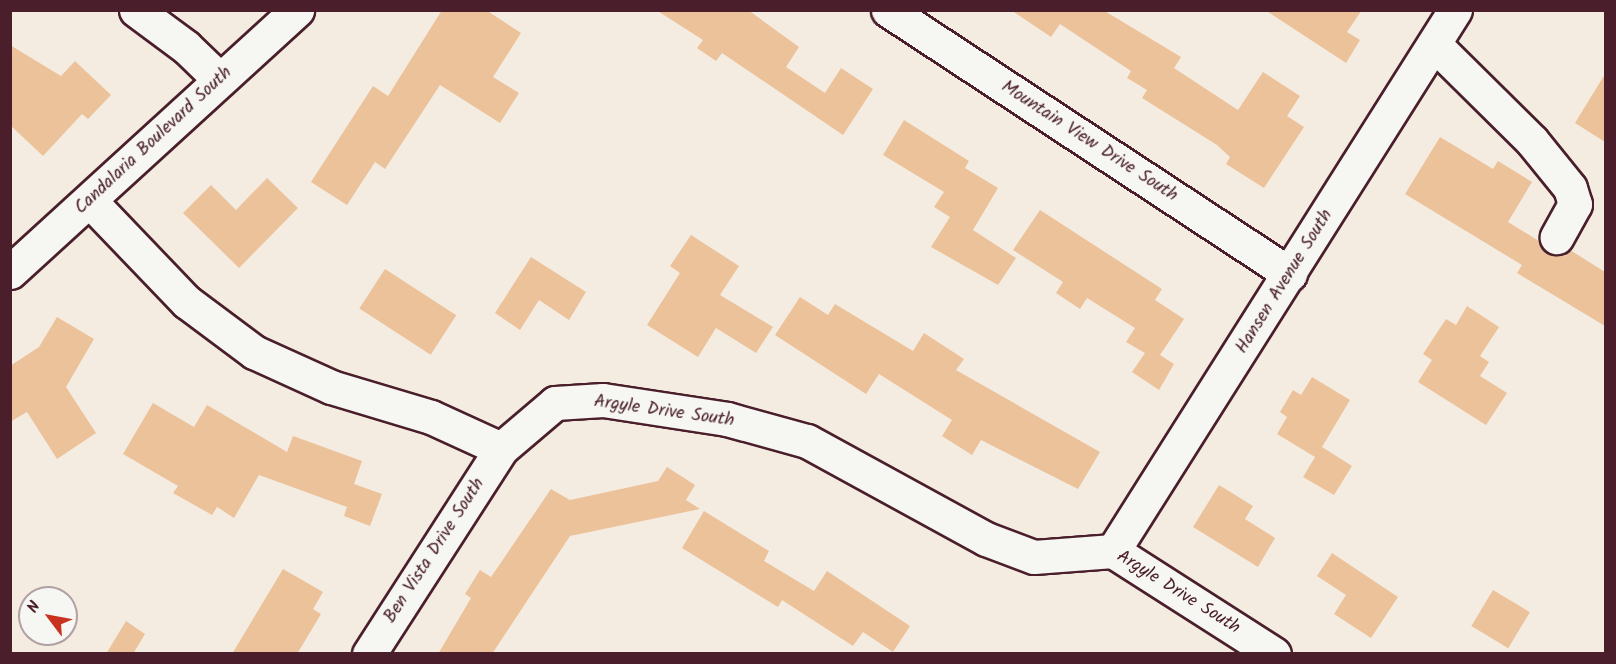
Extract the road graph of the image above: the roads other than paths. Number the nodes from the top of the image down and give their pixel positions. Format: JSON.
{"nodes":[{"id":1,"x":136,"y":10,"type":"edge"},
{"id":2,"x":297,"y":10,"type":"edge"},
{"id":3,"x":1455,"y":10,"type":"edge"},
{"id":4,"x":891,"y":11,"type":"edge"},
{"id":5,"x":1434,"y":44,"type":"junction"},
{"id":6,"x":220,"y":80,"type":"junction"},
{"id":7,"x":90,"y":201,"type":"junction"},
{"id":8,"x":1557,"y":237,"type":"dead end"},
{"id":9,"x":10,"y":272,"type":"edge"},
{"id":10,"x":1290,"y":274,"type":"junction"},
{"id":11,"x":501,"y":449,"type":"junction"},
{"id":12,"x":1113,"y":551,"type":"junction"},
{"id":13,"x":369,"y":654,"type":"edge"},
{"id":14,"x":1274,"y":654,"type":"edge"}],
"edges":[{"from":1,"to":6,"type":"street"},
{"from":2,"to":6,"type":"street","name":"Candalaria Boulevard South"},
{"from":3,"to":5,"type":"street","name":"Hansen Avenue South"},
{"from":4,"to":10,"type":"street","name":"Mountain View Drive South"},
{"from":5,"to":8,"type":"street"},
{"from":5,"to":10,"type":"street","name":"Hansen Avenue South"},
{"from":6,"to":7,"type":"street","name":"Candalaria Boulevard South"},
{"from":7,"to":9,"type":"street","name":"Candalaria Boulevard South"},
{"from":7,"to":11,"type":"street"},
{"from":10,"to":12,"type":"street","name":"Hansen Avenue South"},
{"from":11,"to":12,"type":"street","name":"Argyle Drive South"},
{"from":11,"to":13,"type":"street","name":"Ben Vista Drive South"},
{"from":12,"to":14,"type":"street","name":"Argyle Drive South"}]}
